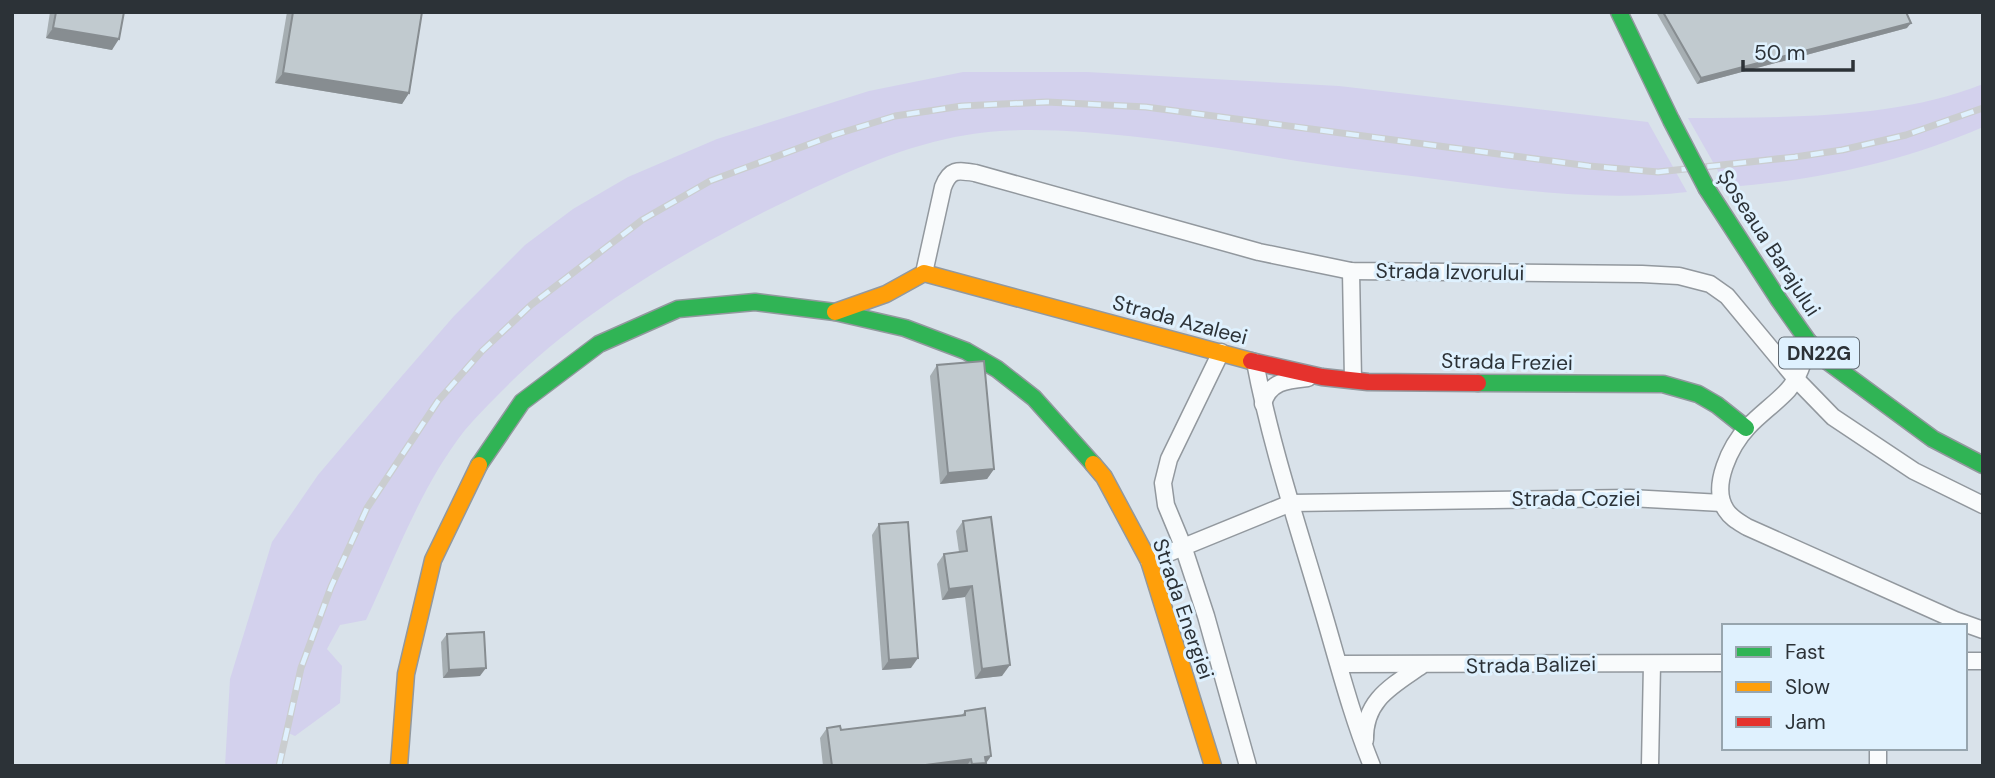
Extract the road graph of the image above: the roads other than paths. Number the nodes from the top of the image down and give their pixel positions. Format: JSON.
{"nodes":[{"id":1,"x":1619,"y":12,"type":"edge"},
{"id":2,"x":1351,"y":271,"type":"junction"},
{"id":3,"x":924,"y":273,"type":"junction"},
{"id":4,"x":835,"y":312,"type":"junction"},
{"id":5,"x":1808,"y":341,"type":"junction"},
{"id":6,"x":1221,"y":352,"type":"junction"},
{"id":7,"x":1255,"y":362,"type":"junction"},
{"id":8,"x":1322,"y":377,"type":"junction"},
{"id":9,"x":1353,"y":380,"type":"junction"},
{"id":10,"x":1796,"y":380,"type":"junction"},
{"id":11,"x":1263,"y":404,"type":"junction"},
{"id":12,"x":1746,"y":428,"type":"junction"},
{"id":13,"x":1983,"y":465,"type":"edge"},
{"id":14,"x":1291,"y":503,"type":"junction"},
{"id":15,"x":1722,"y":503,"type":"junction"},
{"id":16,"x":1983,"y":505,"type":"edge"},
{"id":17,"x":1183,"y":546,"type":"junction"},
{"id":18,"x":1149,"y":561,"type":"junction"},
{"id":19,"x":1956,"y":623,"type":"edge"},
{"id":20,"x":1722,"y":663,"type":"edge"},
{"id":21,"x":1339,"y":664,"type":"junction"},
{"id":22,"x":1652,"y":664,"type":"junction"},
{"id":23,"x":1421,"y":666,"type":"junction"},
{"id":24,"x":1365,"y":746,"type":"junction"},
{"id":25,"x":400,"y":766,"type":"edge"},
{"id":26,"x":1213,"y":766,"type":"edge"},
{"id":27,"x":1248,"y":766,"type":"edge"},
{"id":28,"x":1372,"y":766,"type":"edge"},
{"id":29,"x":1650,"y":766,"type":"edge"}],
"edges":[{"from":1,"to":5,"type":"main road","name":"Șoseaua Barajului","number":"DN22G","bridge":true},
{"from":2,"to":3,"type":"street","name":"Strada Izvorului"},
{"from":2,"to":9,"type":"street"},
{"from":2,"to":10,"type":"street","name":"Strada Izvorului"},
{"from":3,"to":4,"type":"main road"},
{"from":3,"to":6,"type":"main road","name":"Strada Azaleei"},
{"from":4,"to":18,"type":"main road","name":"Strada Energiei"},
{"from":4,"to":25,"type":"main road","name":"Strada Energiei"},
{"from":5,"to":10,"type":"street"},
{"from":5,"to":13,"type":"main road","name":"Șoseaua Barajului","number":"DN22G"},
{"from":6,"to":7,"type":"main road","name":"Strada Azaleei"},
{"from":6,"to":17,"type":"street"},
{"from":7,"to":8,"type":"main road","name":"Strada Freziei"},
{"from":7,"to":11,"type":"street","name":"Strada Azaleei"},
{"from":8,"to":9,"type":"main road","name":"Strada Freziei"},
{"from":8,"to":11,"type":"street"},
{"from":9,"to":12,"type":"main road","name":"Strada Freziei"},
{"from":10,"to":12,"type":"street"},
{"from":10,"to":16,"type":"street","name":"Strada Izvorului"},
{"from":11,"to":14,"type":"street","name":"Strada Azaleei"},
{"from":12,"to":15,"type":"street"},
{"from":14,"to":15,"type":"street","name":"Strada Coziei"},
{"from":14,"to":17,"type":"street","name":"Strada Coziei"},
{"from":14,"to":21,"type":"street","name":"Strada Azaleei"},
{"from":15,"to":19,"type":"street"},
{"from":17,"to":18,"type":"street","name":"Strada Coziei"},
{"from":17,"to":27,"type":"street"},
{"from":18,"to":26,"type":"main road","name":"Strada Energiei"},
{"from":20,"to":22,"type":"street","name":"Strada Balizei"},
{"from":21,"to":23,"type":"street","name":"Strada Balizei"},
{"from":21,"to":24,"type":"street","name":"Strada Azaleei"},
{"from":22,"to":23,"type":"street","name":"Strada Balizei"},
{"from":22,"to":29,"type":"street"},
{"from":23,"to":24,"type":"street","name":"Strada Azaleei"},
{"from":24,"to":28,"type":"street","name":"Strada Azaleei"}]}
